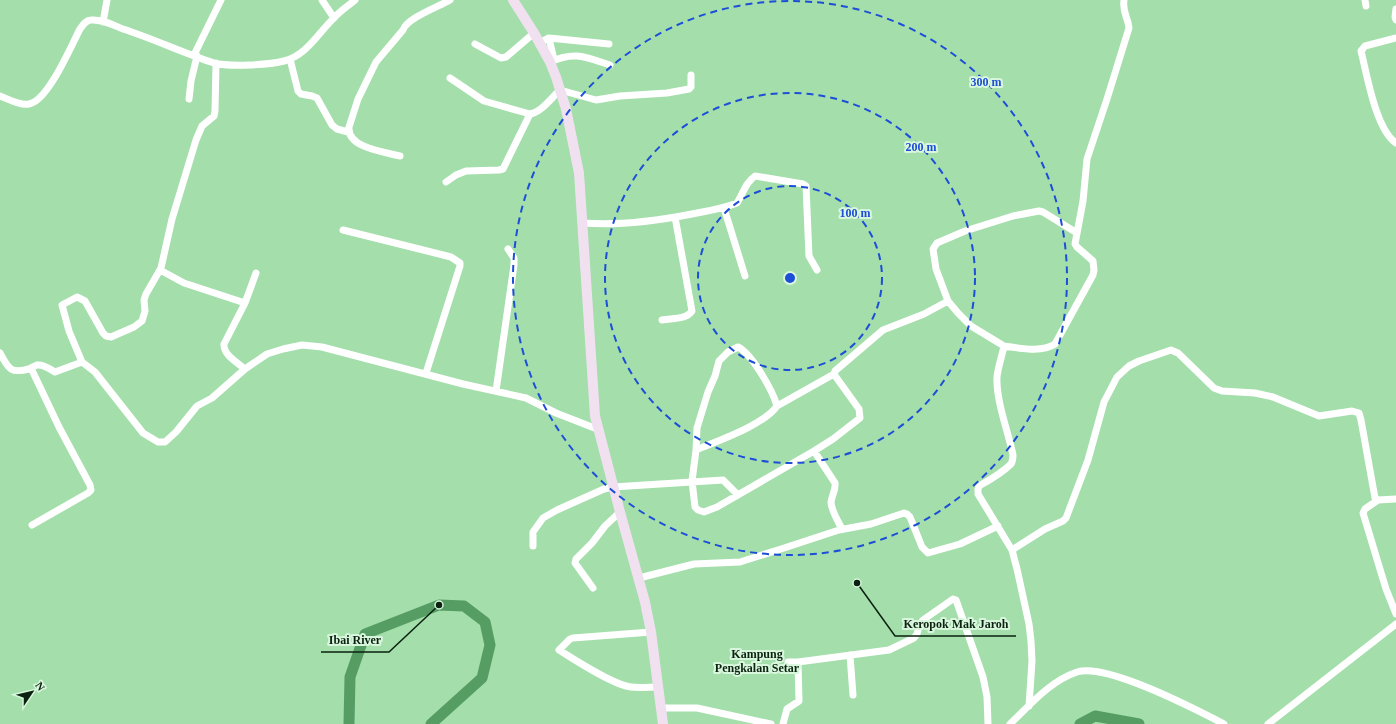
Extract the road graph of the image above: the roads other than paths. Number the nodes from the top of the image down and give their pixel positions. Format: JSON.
{"nodes":[{"id":1,"x":107,"y":0,"type":"edge"},
{"id":2,"x":221,"y":0,"type":"edge"},
{"id":3,"x":322,"y":0,"type":"edge"},
{"id":4,"x":355,"y":0,"type":"edge"},
{"id":5,"x":450,"y":0,"type":"edge"},
{"id":6,"x":513,"y":0,"type":"edge"},
{"id":7,"x":1124,"y":0,"type":"edge"},
{"id":8,"x":1396,"y":9,"type":"edge"},
{"id":9,"x":334,"y":18,"type":"junction"},
{"id":10,"x":1396,"y":20,"type":"edge"},
{"id":11,"x":103,"y":22,"type":"junction"},
{"id":12,"x":534,"y":33,"type":"junction"},
{"id":13,"x":549,"y":38,"type":"junction"},
{"id":14,"x":1396,"y":38,"type":"edge"},
{"id":15,"x":539,"y":43,"type":"junction"},
{"id":16,"x":475,"y":44,"type":"dead end"},
{"id":17,"x":609,"y":44,"type":"dead end"},
{"id":18,"x":195,"y":56,"type":"junction"},
{"id":19,"x":290,"y":59,"type":"junction"},
{"id":20,"x":552,"y":61,"type":"junction"},
{"id":21,"x":216,"y":63,"type":"junction"},
{"id":22,"x":610,"y":65,"type":"dead end"},
{"id":23,"x":691,"y":75,"type":"dead end"},
{"id":24,"x":450,"y":78,"type":"dead end"},
{"id":25,"x":560,"y":90,"type":"junction"},
{"id":26,"x":0,"y":96,"type":"edge"},
{"id":27,"x":189,"y":100,"type":"dead end"},
{"id":28,"x":530,"y":114,"type":"junction"},
{"id":29,"x":348,"y":132,"type":"junction"},
{"id":30,"x":1396,"y":143,"type":"edge"},
{"id":31,"x":400,"y":156,"type":"dead end"},
{"id":32,"x":446,"y":182,"type":"dead end"},
{"id":33,"x":724,"y":208,"type":"junction"},
{"id":34,"x":675,"y":217,"type":"junction"},
{"id":35,"x":583,"y":223,"type":"junction"},
{"id":36,"x":343,"y":230,"type":"dead end"},
{"id":37,"x":1077,"y":233,"type":"junction"},
{"id":38,"x":508,"y":249,"type":"dead end"},
{"id":39,"x":160,"y":270,"type":"junction"},
{"id":40,"x":817,"y":270,"type":"dead end"},
{"id":41,"x":256,"y":273,"type":"dead end"},
{"id":42,"x":745,"y":276,"type":"dead end"},
{"id":43,"x":948,"y":301,"type":"junction"},
{"id":44,"x":245,"y":303,"type":"junction"},
{"id":45,"x":662,"y":320,"type":"dead end"},
{"id":46,"x":1004,"y":346,"type":"junction"},
{"id":47,"x":0,"y":353,"type":"edge"},
{"id":48,"x":82,"y":362,"type":"junction"},
{"id":49,"x":31,"y":368,"type":"junction"},
{"id":50,"x":245,"y":369,"type":"junction"},
{"id":51,"x":426,"y":373,"type":"junction"},
{"id":52,"x":834,"y":374,"type":"junction"},
{"id":53,"x":496,"y":391,"type":"junction"},
{"id":54,"x":777,"y":406,"type":"junction"},
{"id":55,"x":597,"y":429,"type":"junction"},
{"id":56,"x":696,"y":450,"type":"junction"},
{"id":57,"x":814,"y":450,"type":"junction"},
{"id":58,"x":692,"y":481,"type":"junction"},
{"id":59,"x":613,"y":486,"type":"junction"},
{"id":60,"x":738,"y":495,"type":"junction"},
{"id":61,"x":1378,"y":500,"type":"junction"},
{"id":62,"x":1396,"y":500,"type":"edge"},
{"id":63,"x":620,"y":512,"type":"junction"},
{"id":64,"x":32,"y":525,"type":"dead end"},
{"id":65,"x":998,"y":526,"type":"junction"},
{"id":66,"x":842,"y":529,"type":"junction"},
{"id":67,"x":533,"y":546,"type":"dead end"},
{"id":68,"x":1012,"y":550,"type":"junction"},
{"id":69,"x":639,"y":578,"type":"junction"},
{"id":70,"x":593,"y":588,"type":"dead end"},
{"id":71,"x":1395,"y":612,"type":"edge"},
{"id":72,"x":1396,"y":624,"type":"edge"},
{"id":73,"x":651,"y":632,"type":"junction"},
{"id":74,"x":850,"y":655,"type":"junction"},
{"id":75,"x":788,"y":662,"type":"dead end"},
{"id":76,"x":798,"y":662,"type":"junction"},
{"id":77,"x":658,"y":687,"type":"junction"},
{"id":78,"x":853,"y":695,"type":"dead end"},
{"id":79,"x":1029,"y":706,"type":"junction"},
{"id":80,"x":660,"y":708,"type":"junction"},
{"id":81,"x":663,"y":724,"type":"edge"},
{"id":82,"x":771,"y":724,"type":"edge"},
{"id":83,"x":783,"y":724,"type":"edge"},
{"id":84,"x":988,"y":724,"type":"edge"},
{"id":85,"x":1010,"y":724,"type":"edge"},
{"id":86,"x":1224,"y":724,"type":"edge"},
{"id":87,"x":1268,"y":724,"type":"edge"}],
"edges":[{"from":1,"to":11,"type":"street"},
{"from":2,"to":18,"type":"street"},
{"from":3,"to":9,"type":"street"},
{"from":4,"to":9,"type":"street"},
{"from":5,"to":29,"type":"street"},
{"from":6,"to":12,"type":"main road"},
{"from":7,"to":37,"type":"street"},
{"from":8,"to":10,"type":"street"},
{"from":9,"to":19,"type":"street"},
{"from":11,"to":18,"type":"street"},
{"from":11,"to":26,"type":"street"},
{"from":12,"to":15,"type":"main road"},
{"from":12,"to":16,"type":"street"},
{"from":13,"to":15,"type":"street"},
{"from":13,"to":17,"type":"street"},
{"from":13,"to":20,"type":"street"},
{"from":14,"to":30,"type":"street"},
{"from":15,"to":20,"type":"main road"},
{"from":18,"to":21,"type":"street"},
{"from":18,"to":27,"type":"street"},
{"from":19,"to":21,"type":"street"},
{"from":19,"to":29,"type":"street"},
{"from":20,"to":22,"type":"street"},
{"from":20,"to":25,"type":"main road"},
{"from":21,"to":39,"type":"street"},
{"from":23,"to":25,"type":"street"},
{"from":24,"to":28,"type":"street"},
{"from":25,"to":28,"type":"street"},
{"from":25,"to":35,"type":"main road"},
{"from":28,"to":32,"type":"street"},
{"from":29,"to":31,"type":"street"},
{"from":33,"to":34,"type":"street"},
{"from":33,"to":40,"type":"street"},
{"from":33,"to":42,"type":"street"},
{"from":34,"to":35,"type":"street"},
{"from":34,"to":45,"type":"street"},
{"from":35,"to":55,"type":"main road"},
{"from":36,"to":51,"type":"street"},
{"from":37,"to":43,"type":"street"},
{"from":37,"to":46,"type":"street"},
{"from":38,"to":53,"type":"street"},
{"from":39,"to":44,"type":"street"},
{"from":39,"to":48,"type":"street"},
{"from":41,"to":44,"type":"street"},
{"from":43,"to":46,"type":"street"},
{"from":43,"to":52,"type":"street"},
{"from":44,"to":50,"type":"street"},
{"from":46,"to":65,"type":"street"},
{"from":47,"to":49,"type":"street"},
{"from":48,"to":49,"type":"street"},
{"from":48,"to":50,"type":"street"},
{"from":49,"to":64,"type":"street"},
{"from":50,"to":51,"type":"street"},
{"from":51,"to":53,"type":"street"},
{"from":52,"to":54,"type":"street"},
{"from":52,"to":57,"type":"street"},
{"from":53,"to":55,"type":"street"},
{"from":54,"to":56,"type":"street"},
{"from":54,"to":56,"type":"street"},
{"from":55,"to":59,"type":"main road"},
{"from":56,"to":58,"type":"street"},
{"from":57,"to":60,"type":"street"},
{"from":57,"to":66,"type":"street"},
{"from":58,"to":59,"type":"street"},
{"from":58,"to":60,"type":"street"},
{"from":58,"to":60,"type":"street"},
{"from":59,"to":63,"type":"main road"},
{"from":59,"to":67,"type":"street"},
{"from":61,"to":62,"type":"street"},
{"from":61,"to":68,"type":"street"},
{"from":61,"to":71,"type":"street"},
{"from":63,"to":69,"type":"main road"},
{"from":63,"to":70,"type":"street"},
{"from":65,"to":66,"type":"street"},
{"from":65,"to":68,"type":"street"},
{"from":66,"to":69,"type":"street"},
{"from":68,"to":79,"type":"street"},
{"from":69,"to":73,"type":"main road"},
{"from":72,"to":87,"type":"street"},
{"from":73,"to":77,"type":"main road"},
{"from":73,"to":77,"type":"street"},
{"from":74,"to":76,"type":"street"},
{"from":74,"to":78,"type":"street"},
{"from":74,"to":84,"type":"street"},
{"from":75,"to":76,"type":"street"},
{"from":76,"to":83,"type":"street"},
{"from":77,"to":80,"type":"main road"},
{"from":79,"to":85,"type":"street"},
{"from":79,"to":86,"type":"street"},
{"from":80,"to":81,"type":"main road"},
{"from":80,"to":82,"type":"street"}]}
